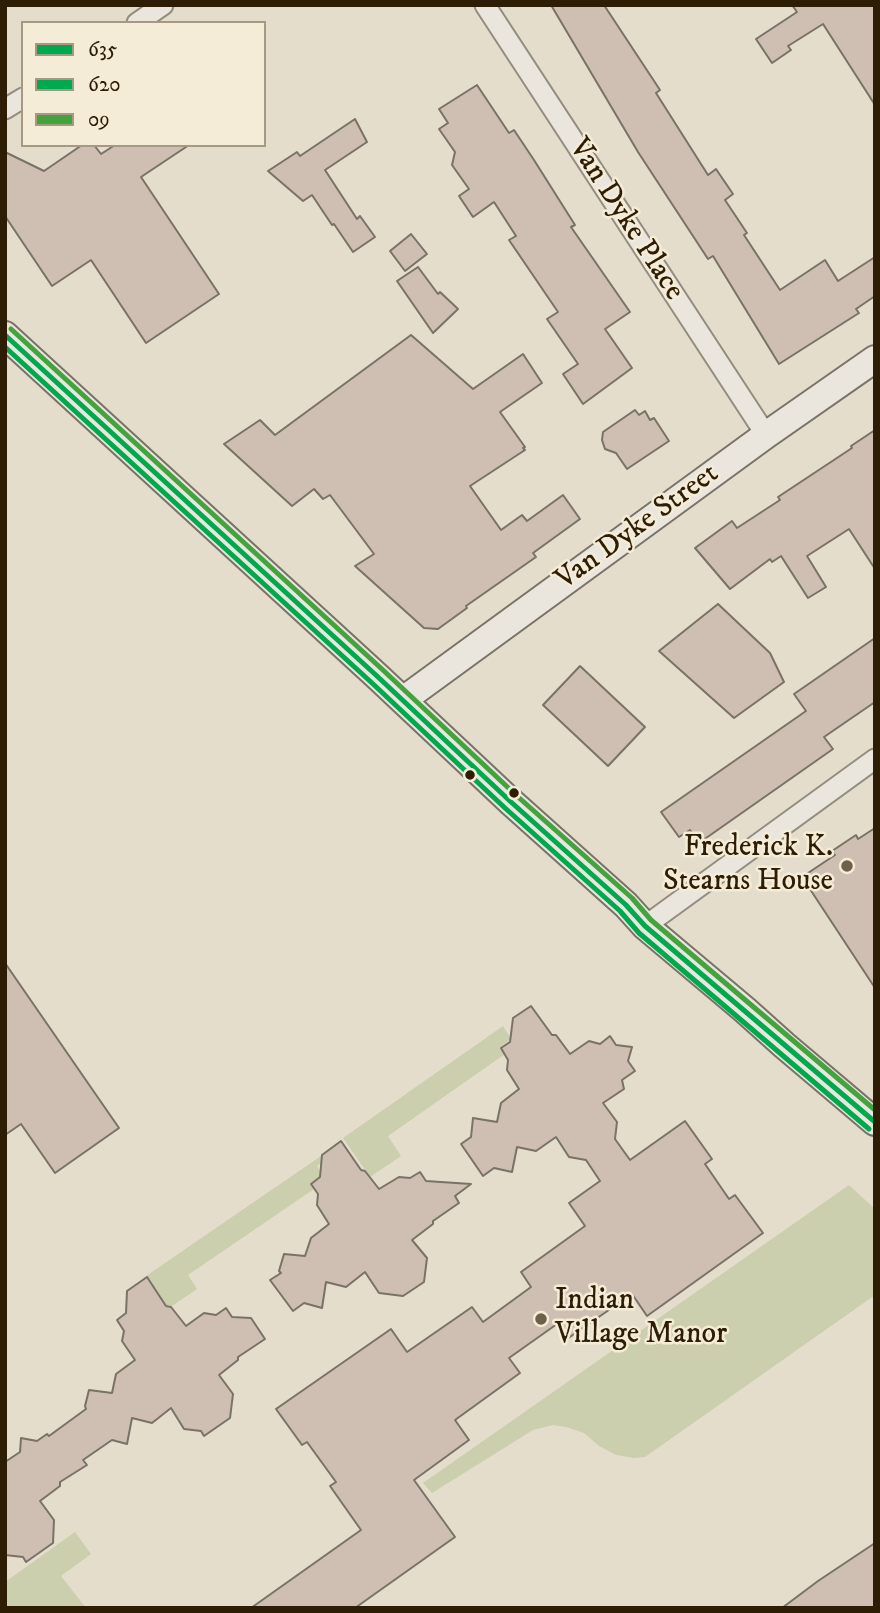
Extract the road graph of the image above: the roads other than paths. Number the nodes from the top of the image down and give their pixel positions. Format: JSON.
{"nodes":[{"id":1,"x":163,"y":5,"type":"edge"},
{"id":2,"x":485,"y":5,"type":"edge"},
{"id":3,"x":140,"y":21,"type":"edge"},
{"id":4,"x":21,"y":99,"type":"edge"},
{"id":5,"x":5,"y":109,"type":"edge"},
{"id":6,"x":5,"y":335,"type":"edge"},
{"id":7,"x":875,"y":359,"type":"edge"},
{"id":8,"x":766,"y":435,"type":"junction"},
{"id":9,"x":403,"y":700,"type":"junction"},
{"id":10,"x":875,"y":759,"type":"edge"},
{"id":11,"x":645,"y":926,"type":"junction"},
{"id":12,"x":875,"y":1122,"type":"edge"}],
"edges":[{"from":1,"to":3,"type":"street"},
{"from":2,"to":8,"type":"street","name":"Van Dyke Place"},
{"from":4,"to":5,"type":"street"},
{"from":6,"to":9,"type":"main road"},
{"from":7,"to":8,"type":"main road","name":"Van Dyke Street"},
{"from":8,"to":9,"type":"main road","name":"Van Dyke Street"},
{"from":9,"to":11,"type":"main road"},
{"from":10,"to":11,"type":"street"},
{"from":11,"to":12,"type":"main road"}]}
